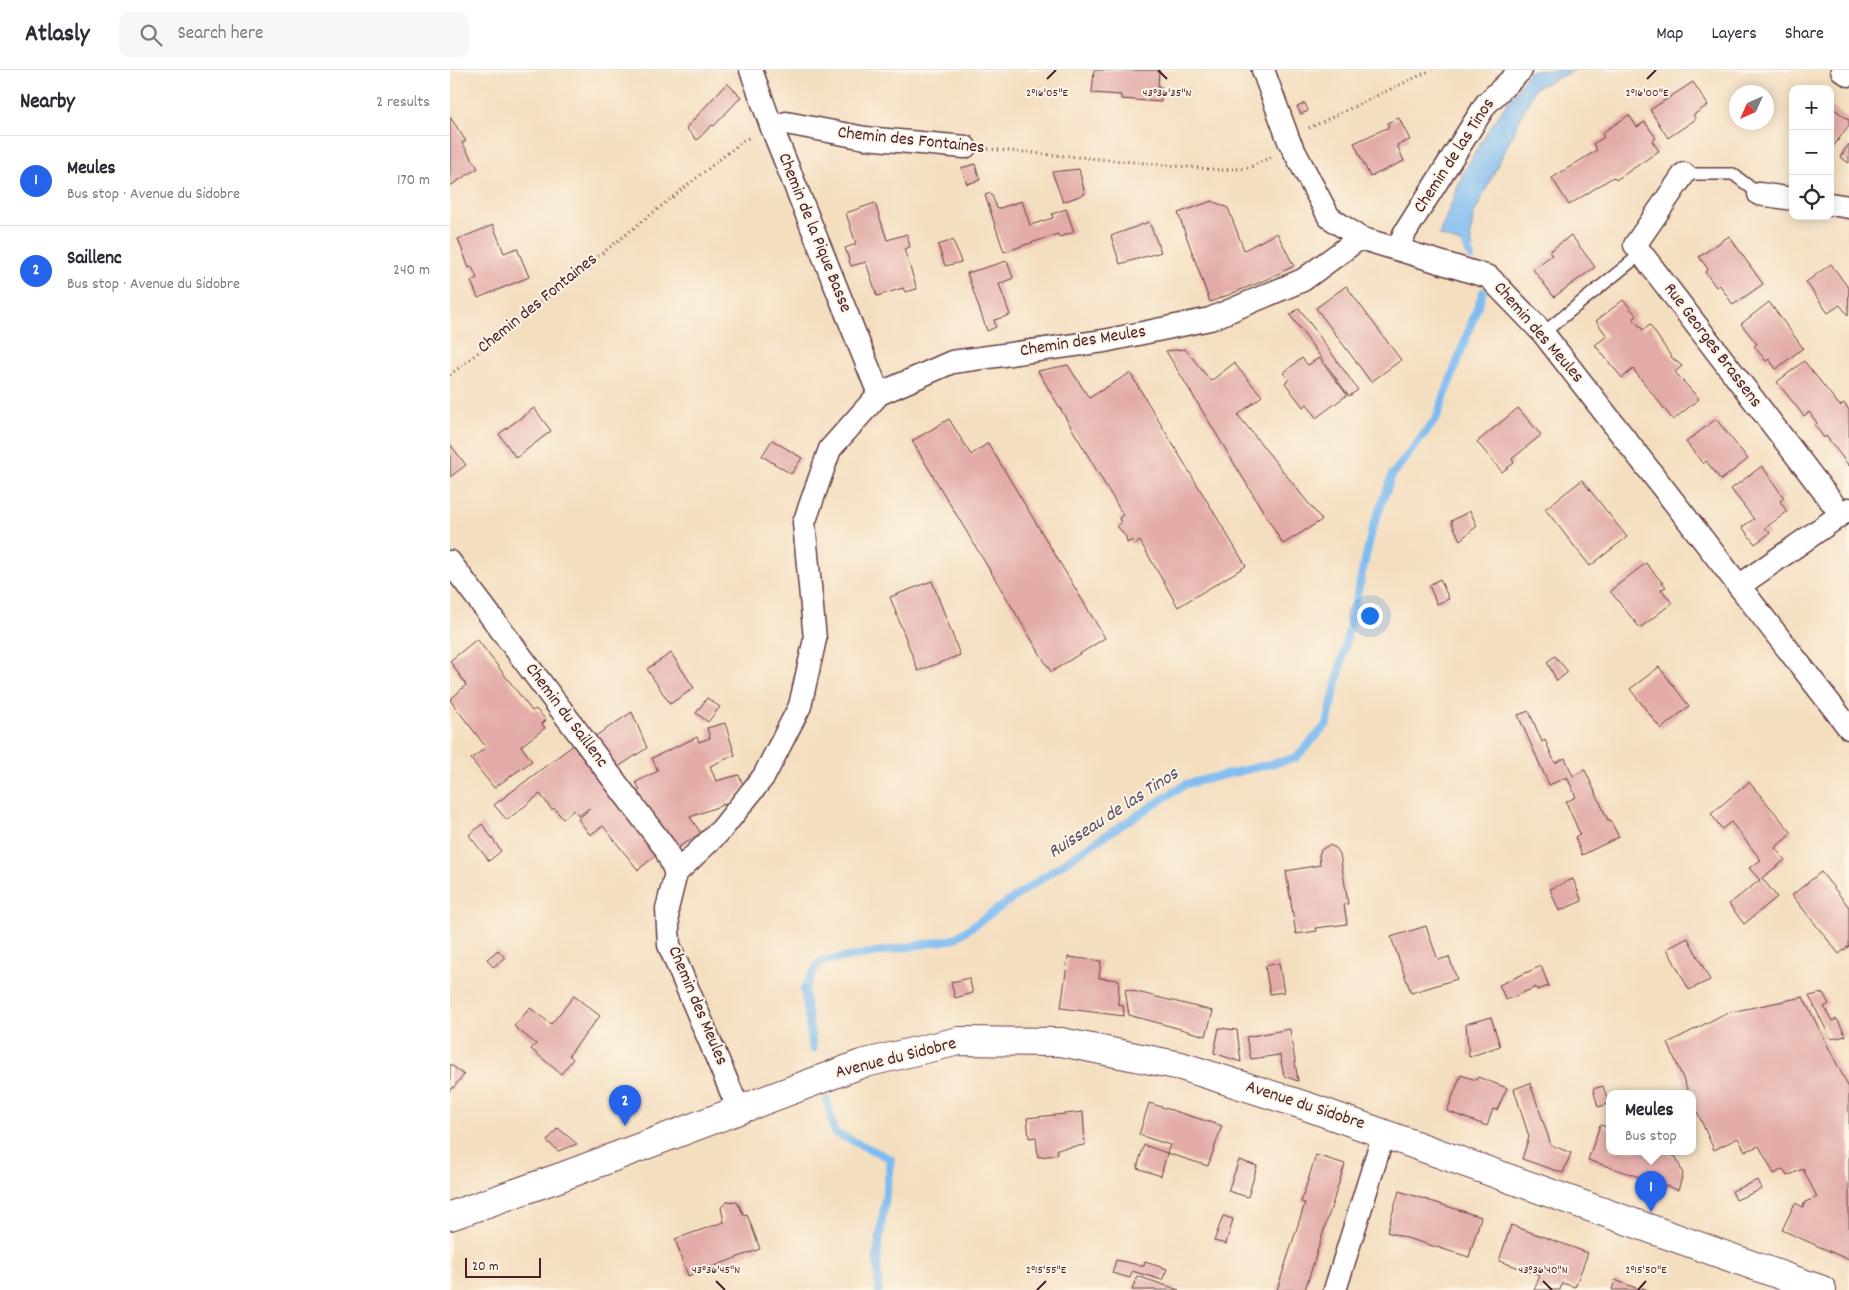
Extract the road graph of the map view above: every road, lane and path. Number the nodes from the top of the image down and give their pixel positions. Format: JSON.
{"nodes":[{"id":1,"x":751,"y":70,"type":"edge"},
{"id":2,"x":1263,"y":70,"type":"edge"},
{"id":3,"x":1431,"y":70,"type":"edge"},
{"id":4,"x":1521,"y":70,"type":"edge"},
{"id":5,"x":1842,"y":70,"type":"edge"},
{"id":6,"x":1849,"y":75,"type":"edge"},
{"id":7,"x":772,"y":128,"type":"junction"},
{"id":8,"x":1289,"y":141,"type":"junction"},
{"id":9,"x":965,"y":147,"type":"joint"},
{"id":10,"x":1684,"y":174,"type":"joint"},
{"id":11,"x":1759,"y":194,"type":"joint"},
{"id":12,"x":1789,"y":198,"type":"edge"},
{"id":13,"x":1834,"y":205,"type":"edge"},
{"id":14,"x":1849,"y":207,"type":"edge"},
{"id":15,"x":1360,"y":238,"type":"junction"},
{"id":16,"x":1398,"y":249,"type":"junction"},
{"id":17,"x":1642,"y":253,"type":"junction"},
{"id":18,"x":1543,"y":333,"type":"junction"},
{"id":19,"x":450,"y":375,"type":"edge"},
{"id":20,"x":879,"y":394,"type":"junction"},
{"id":21,"x":1845,"y":512,"type":"edge"},
{"id":22,"x":450,"y":562,"type":"edge"},
{"id":23,"x":1739,"y":586,"type":"junction"},
{"id":24,"x":1849,"y":728,"type":"edge"},
{"id":25,"x":676,"y":873,"type":"junction"},
{"id":26,"x":740,"y":1110,"type":"junction"},
{"id":27,"x":1384,"y":1133,"type":"junction"},
{"id":28,"x":450,"y":1216,"type":"edge"},
{"id":29,"x":1335,"y":1290,"type":"edge"},
{"id":30,"x":1822,"y":1290,"type":"edge"}],
"edges":[{"from":1,"to":7,"type":"street","name":"Chemin de la Pique Basse"},
{"from":2,"to":8,"type":"street"},
{"from":3,"to":8,"type":"path","name":"Chemin des Fontaines"},
{"from":4,"to":16,"type":"street","name":"Chemin de las Tinos"},
{"from":5,"to":6,"type":"street"},
{"from":7,"to":9,"type":"street","name":"Chemin des Fontaines"},
{"from":7,"to":19,"type":"path","name":"Chemin des Fontaines"},
{"from":7,"to":20,"type":"street","name":"Chemin de la Pique Basse"},
{"from":8,"to":9,"type":"path","name":"Chemin des Fontaines"},
{"from":8,"to":15,"type":"street"},
{"from":10,"to":11,"type":"lane"},
{"from":10,"to":17,"type":"street"},
{"from":11,"to":12,"type":"street"},
{"from":13,"to":14,"type":"street"},
{"from":15,"to":16,"type":"street","name":"Chemin des Meules"},
{"from":15,"to":20,"type":"street","name":"Chemin des Meules"},
{"from":16,"to":18,"type":"street","name":"Chemin des Meules"},
{"from":17,"to":18,"type":"lane"},
{"from":17,"to":21,"type":"street","name":"Rue Georges Brassens"},
{"from":18,"to":23,"type":"street","name":"Chemin des Meules"},
{"from":20,"to":25,"type":"street","name":"Chemin des Meules"},
{"from":21,"to":23,"type":"street"},
{"from":22,"to":25,"type":"street","name":"Chemin du Saillenc"},
{"from":23,"to":24,"type":"street","name":"Chemin des Meules"},
{"from":25,"to":26,"type":"street","name":"Chemin des Meules"},
{"from":26,"to":27,"type":"main road","name":"Avenue du Sidobre"},
{"from":26,"to":28,"type":"main road","name":"Avenue du Sidobre"},
{"from":27,"to":29,"type":"street","name":"Avenue du Sidobre"},
{"from":27,"to":30,"type":"main road","name":"Avenue du Sidobre"}]}
